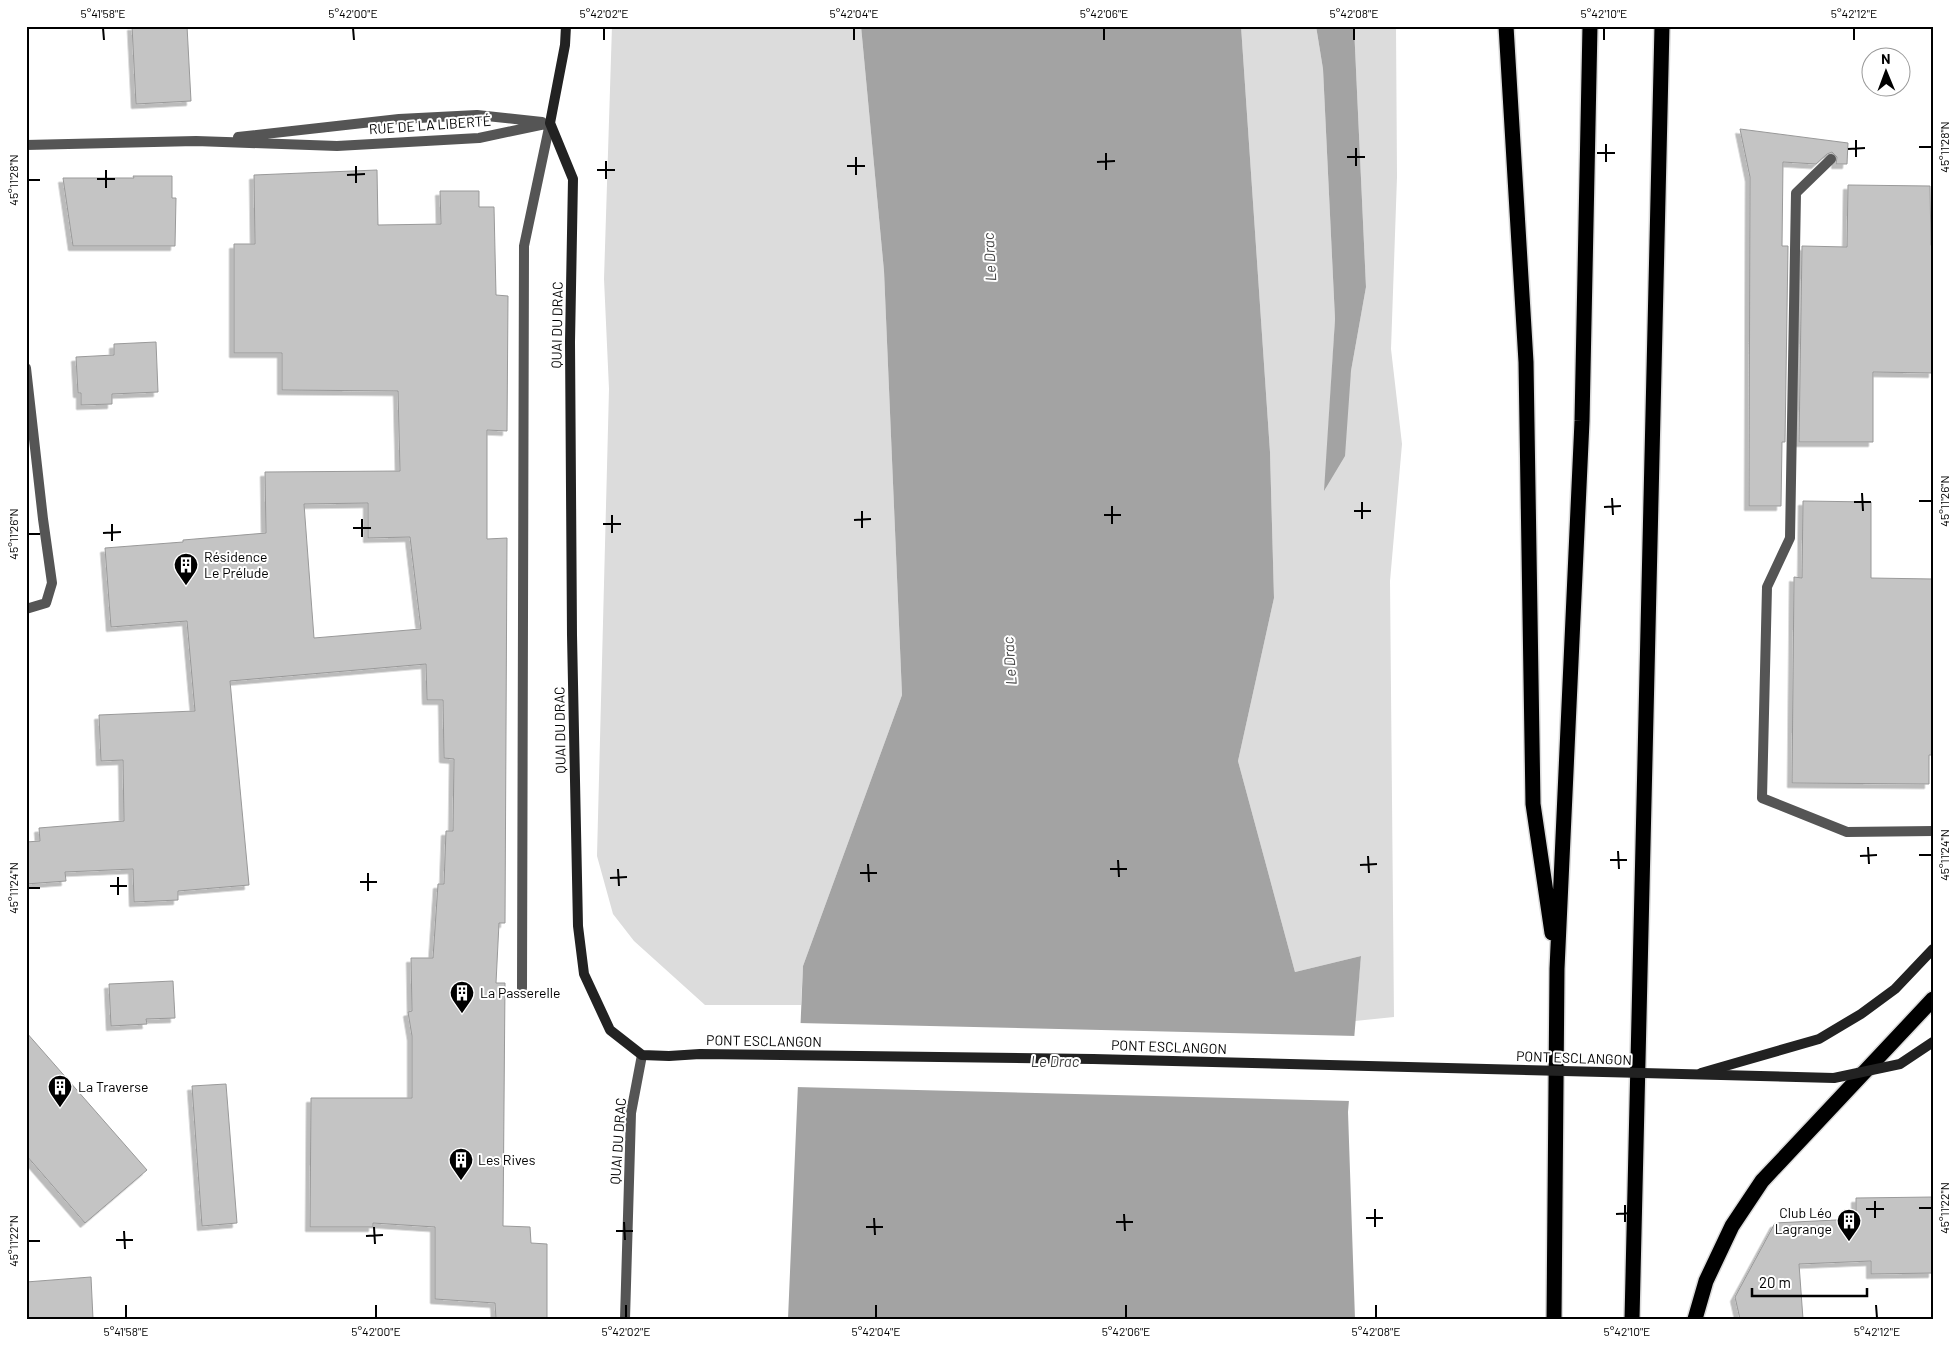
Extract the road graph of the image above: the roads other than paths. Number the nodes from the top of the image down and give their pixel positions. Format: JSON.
{"nodes":[{"id":1,"x":566,"y":26,"type":"edge"},
{"id":2,"x":1506,"y":26,"type":"edge"},
{"id":3,"x":1590,"y":26,"type":"edge"},
{"id":4,"x":1662,"y":26,"type":"edge"},
{"id":5,"x":550,"y":123,"type":"junction"},
{"id":6,"x":196,"y":141,"type":"junction"},
{"id":7,"x":26,"y":145,"type":"edge"},
{"id":8,"x":1831,"y":159,"type":"dead end"},
{"id":9,"x":26,"y":368,"type":"edge"},
{"id":10,"x":26,"y":610,"type":"edge"},
{"id":11,"x":1933,"y":831,"type":"edge"},
{"id":12,"x":1933,"y":949,"type":"edge"},
{"id":13,"x":1557,"y":969,"type":"junction"},
{"id":14,"x":522,"y":988,"type":"dead end"},
{"id":15,"x":1933,"y":999,"type":"edge"},
{"id":16,"x":1933,"y":1042,"type":"edge"},
{"id":17,"x":642,"y":1055,"type":"junction"},
{"id":18,"x":1695,"y":1075,"type":"junction"},
{"id":19,"x":625,"y":1319,"type":"edge"},
{"id":20,"x":1554,"y":1319,"type":"edge"},
{"id":21,"x":1632,"y":1319,"type":"edge"},
{"id":22,"x":1695,"y":1319,"type":"edge"}],
"edges":[{"from":1,"to":5,"type":"street"},
{"from":2,"to":13,"type":"highway"},
{"from":3,"to":13,"type":"highway"},
{"from":4,"to":21,"type":"highway"},
{"from":5,"to":6,"type":"street","name":"RUE DE LA LIBERTÉ"},
{"from":5,"to":6,"type":"street","name":"RUE DE LA LIBERTÉ"},
{"from":5,"to":14,"type":"street"},
{"from":5,"to":17,"type":"street","name":"QUAI DU DRAC"},
{"from":6,"to":7,"type":"street","name":"RUE DE LA LIBERTÉ"},
{"from":8,"to":11,"type":"street"},
{"from":9,"to":10,"type":"street"},
{"from":12,"to":18,"type":"street","bridge":true},
{"from":13,"to":20,"type":"highway"},
{"from":15,"to":22,"type":"highway"},
{"from":16,"to":18,"type":"street","name":"PONT ESCLANGON","bridge":true},
{"from":17,"to":18,"type":"street","name":"PONT ESCLANGON","bridge":true},
{"from":17,"to":19,"type":"street","name":"QUAI DU DRAC"}]}
